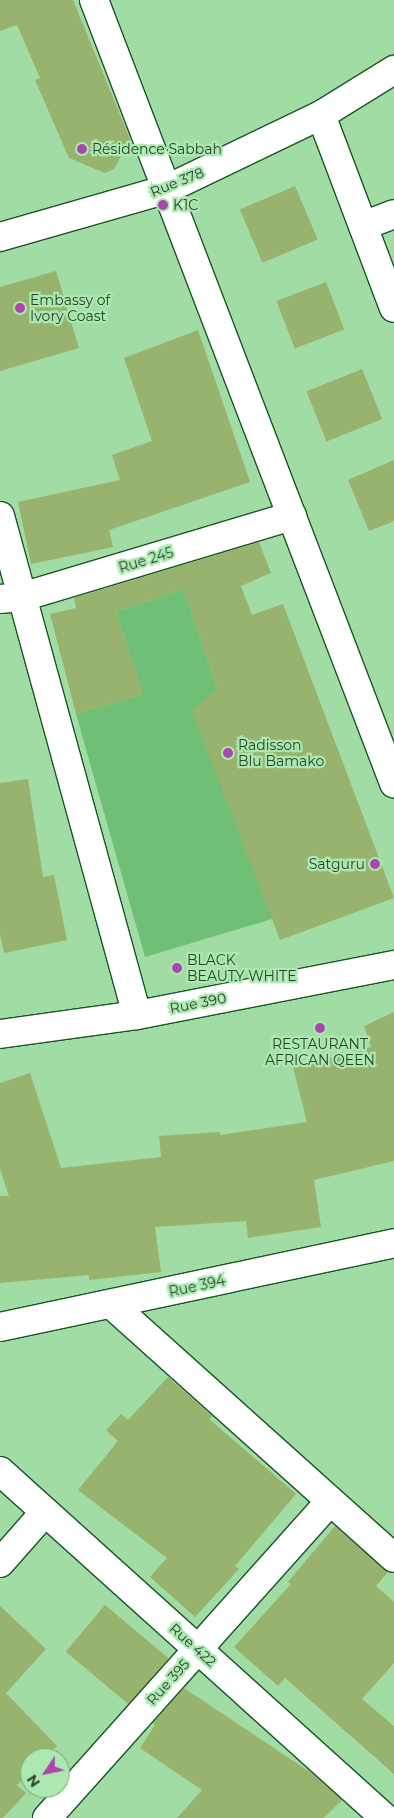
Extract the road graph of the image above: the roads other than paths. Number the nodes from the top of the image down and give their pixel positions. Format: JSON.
{"nodes":[{"id":1,"x":94,"y":0,"type":"edge"},
{"id":2,"x":394,"y":70,"type":"edge"},
{"id":3,"x":321,"y":115,"type":"junction"},
{"id":4,"x":167,"y":189,"type":"junction"},
{"id":5,"x":394,"y":214,"type":"edge"},
{"id":6,"x":363,"y":226,"type":"junction"},
{"id":7,"x":0,"y":237,"type":"edge"},
{"id":8,"x":394,"y":308,"type":"edge"},
{"id":9,"x":0,"y":516,"type":"edge"},
{"id":10,"x":292,"y":516,"type":"junction"},
{"id":11,"x":11,"y":598,"type":"edge"},
{"id":12,"x":394,"y":783,"type":"edge"},
{"id":13,"x":394,"y":966,"type":"edge"},
{"id":14,"x":136,"y":1015,"type":"junction"},
{"id":15,"x":0,"y":1034,"type":"edge"},
{"id":16,"x":394,"y":1243,"type":"edge"},
{"id":17,"x":111,"y":1304,"type":"junction"},
{"id":18,"x":0,"y":1326,"type":"edge"},
{"id":19,"x":0,"y":1471,"type":"edge"},
{"id":20,"x":330,"y":1501,"type":"junction"},
{"id":21,"x":45,"y":1512,"type":"junction"},
{"id":22,"x":394,"y":1558,"type":"edge"},
{"id":23,"x":0,"y":1563,"type":"edge"},
{"id":24,"x":198,"y":1649,"type":"junction"},
{"id":25,"x":56,"y":1815,"type":"edge"},
{"id":26,"x":386,"y":1818,"type":"edge"}],
"edges":[{"from":1,"to":4,"type":"street"},
{"from":2,"to":3,"type":"street","name":"Rue 378"},
{"from":3,"to":4,"type":"street","name":"Rue 378"},
{"from":3,"to":6,"type":"street"},
{"from":4,"to":7,"type":"street","name":"Rue 378"},
{"from":4,"to":10,"type":"street"},
{"from":5,"to":6,"type":"street"},
{"from":6,"to":8,"type":"street"},
{"from":9,"to":11,"type":"street"},
{"from":10,"to":11,"type":"street","name":"Rue 245"},
{"from":10,"to":12,"type":"street"},
{"from":11,"to":14,"type":"street"},
{"from":13,"to":14,"type":"street","name":"Rue 390"},
{"from":14,"to":15,"type":"street","name":"Rue 390"},
{"from":16,"to":17,"type":"street","name":"Rue 394"},
{"from":17,"to":18,"type":"street","name":"Rue 394"},
{"from":17,"to":20,"type":"street"},
{"from":19,"to":21,"type":"street","name":"Rue 422"},
{"from":20,"to":22,"type":"street"},
{"from":20,"to":24,"type":"street","name":"Rue 395"},
{"from":21,"to":23,"type":"street"},
{"from":21,"to":24,"type":"street","name":"Rue 422"},
{"from":24,"to":25,"type":"street","name":"Rue 395"},
{"from":24,"to":26,"type":"street","name":"Rue 422"}]}
